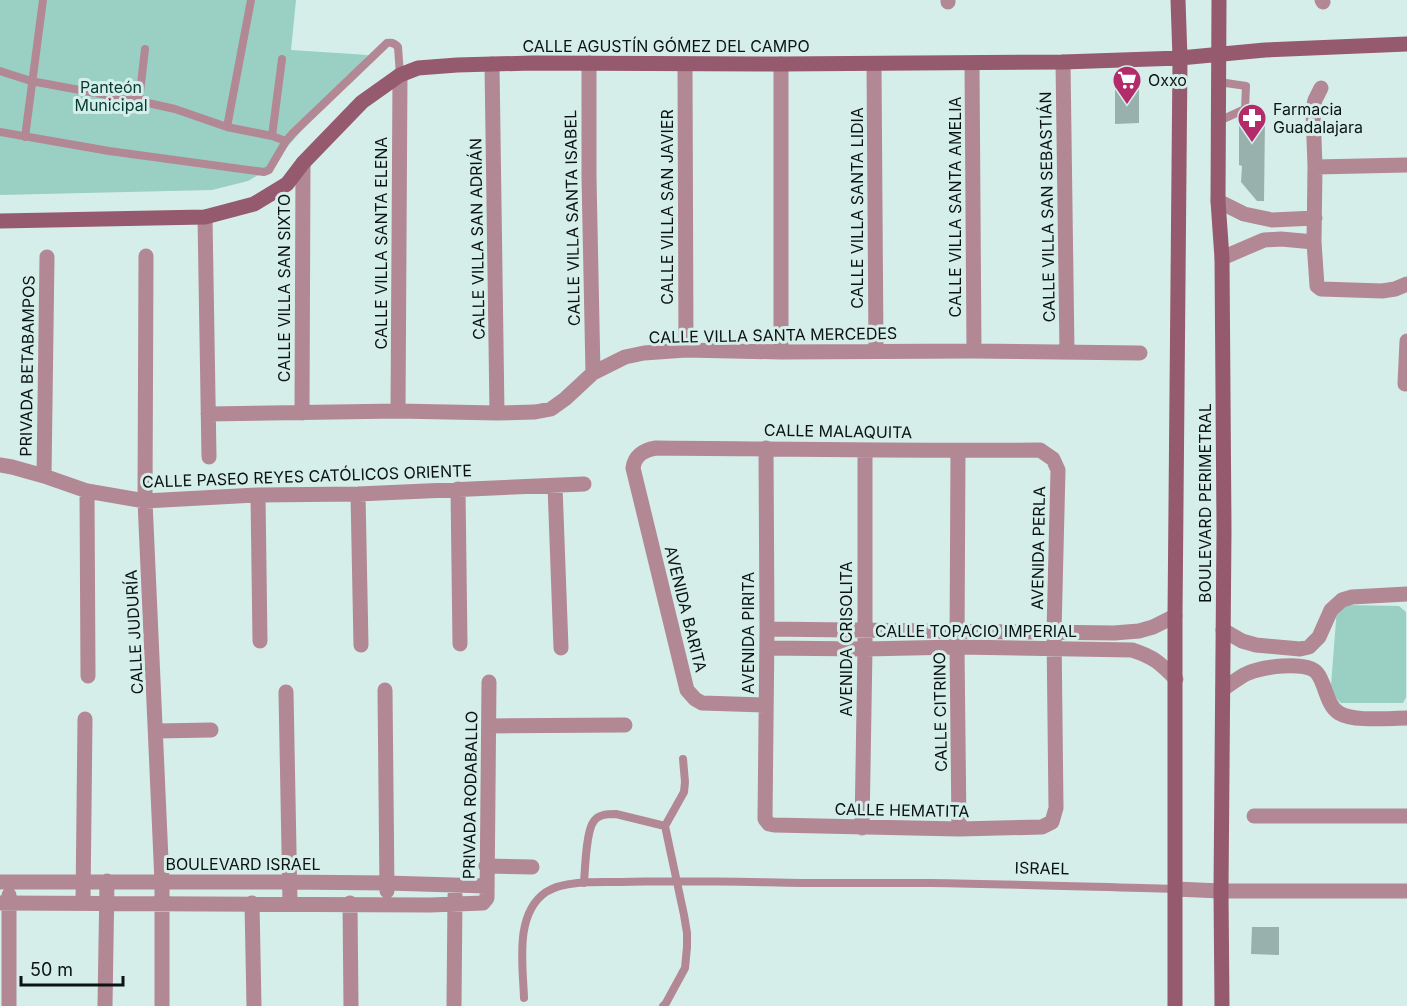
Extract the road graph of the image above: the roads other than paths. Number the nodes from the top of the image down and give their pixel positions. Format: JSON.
{"nodes":[{"id":1,"x":42,"y":0,"type":"edge"},
{"id":2,"x":251,"y":0,"type":"edge"},
{"id":3,"x":1178,"y":0,"type":"edge"},
{"id":4,"x":1219,"y":0,"type":"edge"},
{"id":5,"x":1407,"y":44,"type":"edge"},
{"id":6,"x":145,"y":49,"type":"dead end"},
{"id":7,"x":1219,"y":55,"type":"junction"},
{"id":8,"x":1180,"y":58,"type":"junction"},
{"id":9,"x":282,"y":59,"type":"dead end"},
{"id":10,"x":1063,"y":62,"type":"junction"},
{"id":11,"x":589,"y":63,"type":"junction"},
{"id":12,"x":492,"y":64,"type":"junction"},
{"id":13,"x":685,"y":64,"type":"junction"},
{"id":14,"x":781,"y":64,"type":"junction"},
{"id":15,"x":874,"y":64,"type":"junction"},
{"id":16,"x":972,"y":64,"type":"junction"},
{"id":17,"x":0,"y":71,"type":"edge"},
{"id":18,"x":400,"y":75,"type":"junction"},
{"id":19,"x":31,"y":81,"type":"junction"},
{"id":20,"x":1219,"y":82,"type":"junction"},
{"id":21,"x":1321,"y":88,"type":"dead end"},
{"id":22,"x":139,"y":101,"type":"junction"},
{"id":23,"x":1219,"y":121,"type":"junction"},
{"id":24,"x":227,"y":127,"type":"junction"},
{"id":25,"x":0,"y":132,"type":"edge"},
{"id":26,"x":25,"y":136,"type":"junction"},
{"id":27,"x":272,"y":136,"type":"junction"},
{"id":28,"x":286,"y":141,"type":"junction"},
{"id":29,"x":303,"y":163,"type":"junction"},
{"id":30,"x":1407,"y":165,"type":"edge"},
{"id":31,"x":1315,"y":167,"type":"junction"},
{"id":32,"x":1218,"y":201,"type":"junction"},
{"id":33,"x":205,"y":217,"type":"junction"},
{"id":34,"x":1315,"y":218,"type":"junction"},
{"id":35,"x":1272,"y":220,"type":"junction"},
{"id":36,"x":0,"y":221,"type":"edge"},
{"id":37,"x":1273,"y":239,"type":"junction"},
{"id":38,"x":1314,"y":242,"type":"junction"},
{"id":39,"x":146,"y":256,"type":"dead end"},
{"id":40,"x":46,"y":257,"type":"dead end"},
{"id":41,"x":1222,"y":258,"type":"junction"},
{"id":42,"x":1407,"y":284,"type":"edge"},
{"id":43,"x":1407,"y":341,"type":"edge"},
{"id":44,"x":686,"y":350,"type":"junction"},
{"id":45,"x":876,"y":351,"type":"junction"},
{"id":46,"x":974,"y":351,"type":"junction"},
{"id":47,"x":781,"y":352,"type":"junction"},
{"id":48,"x":1067,"y":352,"type":"junction"},
{"id":49,"x":1140,"y":353,"type":"dead end"},
{"id":50,"x":592,"y":373,"type":"junction"},
{"id":51,"x":1405,"y":384,"type":"dead end"},
{"id":52,"x":398,"y":411,"type":"junction"},
{"id":53,"x":302,"y":412,"type":"junction"},
{"id":54,"x":497,"y":413,"type":"junction"},
{"id":55,"x":208,"y":414,"type":"junction"},
{"id":56,"x":766,"y":448,"type":"junction"},
{"id":57,"x":865,"y":450,"type":"junction"},
{"id":58,"x":1040,"y":450,"type":"joint"},
{"id":59,"x":958,"y":451,"type":"junction"},
{"id":60,"x":637,"y":456,"type":"joint"},
{"id":61,"x":209,"y":457,"type":"dead end"},
{"id":62,"x":0,"y":465,"type":"edge"},
{"id":63,"x":44,"y":476,"type":"junction"},
{"id":64,"x":584,"y":484,"type":"dead end"},
{"id":65,"x":555,"y":486,"type":"junction"},
{"id":66,"x":458,"y":489,"type":"junction"},
{"id":67,"x":87,"y":491,"type":"junction"},
{"id":68,"x":358,"y":494,"type":"junction"},
{"id":69,"x":258,"y":495,"type":"junction"},
{"id":70,"x":145,"y":501,"type":"junction"},
{"id":71,"x":1407,"y":594,"type":"edge"},
{"id":72,"x":1175,"y":616,"type":"junction"},
{"id":73,"x":767,"y":629,"type":"junction"},
{"id":74,"x":1223,"y":630,"type":"junction"},
{"id":75,"x":865,"y":631,"type":"junction"},
{"id":76,"x":1054,"y":632,"type":"junction"},
{"id":77,"x":1132,"y":632,"type":"junction"},
{"id":78,"x":1100,"y":633,"type":"junction"},
{"id":79,"x":957,"y":639,"type":"junction"},
{"id":80,"x":260,"y":641,"type":"dead end"},
{"id":81,"x":460,"y":644,"type":"dead end"},
{"id":82,"x":361,"y":645,"type":"dead end"},
{"id":83,"x":1281,"y":647,"type":"junction"},
{"id":84,"x":561,"y":648,"type":"dead end"},
{"id":85,"x":766,"y":648,"type":"junction"},
{"id":86,"x":865,"y":649,"type":"junction"},
{"id":87,"x":1055,"y":650,"type":"junction"},
{"id":88,"x":1100,"y":650,"type":"junction"},
{"id":89,"x":1132,"y":650,"type":"junction"},
{"id":90,"x":1280,"y":667,"type":"junction"},
{"id":91,"x":88,"y":676,"type":"dead end"},
{"id":92,"x":1176,"y":679,"type":"junction"},
{"id":93,"x":489,"y":682,"type":"dead end"},
{"id":94,"x":1223,"y":689,"type":"junction"},
{"id":95,"x":386,"y":690,"type":"dead end"},
{"id":96,"x":285,"y":692,"type":"dead end"},
{"id":97,"x":766,"y":705,"type":"junction"},
{"id":98,"x":1407,"y":718,"type":"edge"},
{"id":99,"x":85,"y":719,"type":"dead end"},
{"id":100,"x":625,"y":725,"type":"dead end"},
{"id":101,"x":489,"y":726,"type":"junction"},
{"id":102,"x":211,"y":730,"type":"dead end"},
{"id":103,"x":157,"y":731,"type":"junction"},
{"id":104,"x":683,"y":759,"type":"dead end"},
{"id":105,"x":1254,"y":816,"type":"dead end"},
{"id":106,"x":1407,"y":816,"type":"edge"},
{"id":107,"x":765,"y":819,"type":"joint"},
{"id":108,"x":665,"y":826,"type":"junction"},
{"id":109,"x":1042,"y":827,"type":"joint"},
{"id":110,"x":862,"y":828,"type":"junction"},
{"id":111,"x":959,"y":829,"type":"junction"},
{"id":112,"x":486,"y":866,"type":"junction"},
{"id":113,"x":532,"y":867,"type":"dead end"},
{"id":114,"x":676,"y":880,"type":"junction"},
{"id":115,"x":84,"y":881,"type":"junction"},
{"id":116,"x":107,"y":881,"type":"junction"},
{"id":117,"x":4,"y":882,"type":"edge"},
{"id":118,"x":162,"y":882,"type":"junction"},
{"id":119,"x":289,"y":882,"type":"junction"},
{"id":120,"x":387,"y":883,"type":"junction"},
{"id":121,"x":584,"y":883,"type":"junction"},
{"id":122,"x":455,"y":885,"type":"junction"},
{"id":123,"x":486,"y":886,"type":"junction"},
{"id":124,"x":1175,"y":889,"type":"junction"},
{"id":125,"x":1221,"y":891,"type":"junction"},
{"id":126,"x":1407,"y":891,"type":"edge"},
{"id":127,"x":4,"y":903,"type":"edge"},
{"id":128,"x":83,"y":903,"type":"junction"},
{"id":129,"x":107,"y":903,"type":"junction"},
{"id":130,"x":252,"y":903,"type":"junction"},
{"id":131,"x":290,"y":903,"type":"junction"},
{"id":132,"x":350,"y":903,"type":"junction"},
{"id":133,"x":162,"y":904,"type":"junction"},
{"id":134,"x":387,"y":904,"type":"junction"},
{"id":135,"x":454,"y":904,"type":"junction"},
{"id":136,"x":524,"y":998,"type":"dead end"},
{"id":137,"x":9,"y":1006,"type":"edge"},
{"id":138,"x":105,"y":1006,"type":"edge"},
{"id":139,"x":162,"y":1006,"type":"edge"},
{"id":140,"x":254,"y":1006,"type":"edge"},
{"id":141,"x":351,"y":1006,"type":"edge"},
{"id":142,"x":454,"y":1006,"type":"edge"},
{"id":143,"x":663,"y":1006,"type":"edge"},
{"id":144,"x":1174,"y":1006,"type":"edge"},
{"id":145,"x":1222,"y":1006,"type":"edge"}],
"edges":[{"from":1,"to":19,"type":"lane"},
{"from":2,"to":24,"type":"lane"},
{"from":3,"to":8,"type":"street","name":"BOULEVARD PERIMETRAL"},
{"from":4,"to":7,"type":"street","name":"BOULEVARD PERIMETRAL"},
{"from":5,"to":7,"type":"street","name":"CALLE AGUSTÍN GÓMEZ DEL CAMPO"},
{"from":6,"to":22,"type":"lane"},
{"from":7,"to":8,"type":"street","name":"CALLE AGUSTÍN GÓMEZ DEL CAMPO"},
{"from":7,"to":20,"type":"street","name":"BOULEVARD PERIMETRAL"},
{"from":8,"to":10,"type":"street","name":"CALLE AGUSTÍN GÓMEZ DEL CAMPO"},
{"from":8,"to":72,"type":"street","name":"BOULEVARD PERIMETRAL"},
{"from":9,"to":27,"type":"lane"},
{"from":10,"to":16,"type":"street","name":"CALLE AGUSTÍN GÓMEZ DEL CAMPO"},
{"from":10,"to":48,"type":"street","name":"CALLE VILLA SAN SEBASTIÁN"},
{"from":11,"to":12,"type":"street","name":"CALLE AGUSTÍN GÓMEZ DEL CAMPO"},
{"from":11,"to":13,"type":"street","name":"CALLE AGUSTÍN GÓMEZ DEL CAMPO"},
{"from":11,"to":50,"type":"street","name":"CALLE VILLA SANTA ISABEL"},
{"from":12,"to":18,"type":"street","name":"CALLE AGUSTÍN GÓMEZ DEL CAMPO"},
{"from":12,"to":54,"type":"street","name":"CALLE VILLA SAN ADRIÁN"},
{"from":13,"to":14,"type":"street","name":"CALLE AGUSTÍN GÓMEZ DEL CAMPO"},
{"from":13,"to":44,"type":"street","name":"CALLE VILLA SAN JAVIER"},
{"from":14,"to":15,"type":"street","name":"CALLE AGUSTÍN GÓMEZ DEL CAMPO"},
{"from":14,"to":47,"type":"street"},
{"from":15,"to":16,"type":"street","name":"CALLE AGUSTÍN GÓMEZ DEL CAMPO"},
{"from":15,"to":45,"type":"street","name":"CALLE VILLA SANTA LIDIA"},
{"from":16,"to":46,"type":"street","name":"CALLE VILLA SANTA AMELIA"},
{"from":17,"to":19,"type":"lane"},
{"from":18,"to":28,"type":"lane"},
{"from":18,"to":29,"type":"street","name":"CALLE AGUSTÍN GÓMEZ DEL CAMPO"},
{"from":18,"to":52,"type":"street","name":"CALLE VILLA SANTA ELENA"},
{"from":19,"to":22,"type":"lane"},
{"from":19,"to":26,"type":"lane"},
{"from":20,"to":23,"type":"street","name":"BOULEVARD PERIMETRAL"},
{"from":20,"to":23,"type":"lane"},
{"from":21,"to":31,"type":"street"},
{"from":22,"to":24,"type":"lane"},
{"from":23,"to":32,"type":"street","name":"BOULEVARD PERIMETRAL"},
{"from":24,"to":27,"type":"lane"},
{"from":25,"to":26,"type":"lane"},
{"from":26,"to":28,"type":"lane"},
{"from":27,"to":28,"type":"lane"},
{"from":29,"to":33,"type":"street","name":"CALLE AGUSTÍN GÓMEZ DEL CAMPO"},
{"from":29,"to":53,"type":"street","name":"CALLE VILLA SAN SIXTO"},
{"from":30,"to":31,"type":"street"},
{"from":31,"to":34,"type":"street"},
{"from":32,"to":35,"type":"street"},
{"from":32,"to":41,"type":"street","name":"BOULEVARD PERIMETRAL"},
{"from":33,"to":36,"type":"street","name":"CALLE AGUSTÍN GÓMEZ DEL CAMPO"},
{"from":33,"to":55,"type":"street"},
{"from":34,"to":35,"type":"street"},
{"from":34,"to":38,"type":"street"},
{"from":35,"to":37,"type":"street"},
{"from":37,"to":38,"type":"street"},
{"from":37,"to":41,"type":"street"},
{"from":38,"to":42,"type":"street"},
{"from":39,"to":70,"type":"street","name":"CALLE JUDURÍA"},
{"from":40,"to":63,"type":"street","name":"PRIVADA BETABAMPOS"},
{"from":41,"to":74,"type":"street","name":"BOULEVARD PERIMETRAL"},
{"from":43,"to":51,"type":"street"},
{"from":44,"to":47,"type":"street","name":"CALLE VILLA SANTA MERCEDES"},
{"from":44,"to":50,"type":"street","name":"CALLE VILLA SANTA MERCEDES"},
{"from":45,"to":46,"type":"street","name":"CALLE VILLA SANTA MERCEDES"},
{"from":45,"to":47,"type":"street","name":"CALLE VILLA SANTA MERCEDES"},
{"from":46,"to":48,"type":"street","name":"CALLE VILLA SANTA MERCEDES"},
{"from":48,"to":49,"type":"street","name":"CALLE VILLA SANTA MERCEDES"},
{"from":50,"to":54,"type":"street","name":"CALLE VILLA SANTA MERCEDES"},
{"from":52,"to":53,"type":"street","name":"CALLE VILLA SANTA MERCEDES"},
{"from":52,"to":54,"type":"street","name":"CALLE VILLA SANTA MERCEDES"},
{"from":53,"to":55,"type":"street","name":"CALLE VILLA SANTA MERCEDES"},
{"from":55,"to":61,"type":"street"},
{"from":56,"to":57,"type":"street","name":"CALLE MALAQUITA"},
{"from":56,"to":60,"type":"street","name":"CALLE MALAQUITA"},
{"from":56,"to":73,"type":"street","name":"AVENIDA PIRITA"},
{"from":57,"to":59,"type":"street","name":"CALLE MALAQUITA"},
{"from":57,"to":75,"type":"street","name":"AVENIDA CRISOLITA"},
{"from":58,"to":59,"type":"street","name":"CALLE MALAQUITA"},
{"from":58,"to":76,"type":"street","name":"AVENIDA PERLA"},
{"from":59,"to":79,"type":"street","name":"CALLE CITRINO"},
{"from":60,"to":97,"type":"street","name":"AVENIDA BARITA"},
{"from":62,"to":63,"type":"street","name":"CALLE PASEO REYES CATÓLICOS ORIENTE"},
{"from":63,"to":67,"type":"street","name":"CALLE PASEO REYES CATÓLICOS ORIENTE"},
{"from":64,"to":65,"type":"street","name":"CALLE PASEO REYES CATÓLICOS ORIENTE"},
{"from":65,"to":66,"type":"street","name":"CALLE PASEO REYES CATÓLICOS ORIENTE"},
{"from":65,"to":84,"type":"street"},
{"from":66,"to":68,"type":"street","name":"CALLE PASEO REYES CATÓLICOS ORIENTE"},
{"from":66,"to":81,"type":"street"},
{"from":67,"to":70,"type":"street","name":"CALLE PASEO REYES CATÓLICOS ORIENTE"},
{"from":67,"to":91,"type":"street"},
{"from":68,"to":69,"type":"street","name":"CALLE PASEO REYES CATÓLICOS ORIENTE"},
{"from":68,"to":82,"type":"street"},
{"from":69,"to":70,"type":"street","name":"CALLE PASEO REYES CATÓLICOS ORIENTE"},
{"from":69,"to":80,"type":"street"},
{"from":70,"to":103,"type":"street","name":"CALLE JUDURÍA"},
{"from":71,"to":83,"type":"street"},
{"from":72,"to":77,"type":"street","name":"CALLE TOPACIO IMPERIAL"},
{"from":72,"to":92,"type":"street","name":"BOULEVARD PERIMETRAL"},
{"from":73,"to":75,"type":"street","name":"CALLE TOPACIO IMPERIAL"},
{"from":73,"to":85,"type":"street","name":"AVENIDA PIRITA"},
{"from":74,"to":83,"type":"street"},
{"from":74,"to":94,"type":"street","name":"BOULEVARD PERIMETRAL"},
{"from":75,"to":79,"type":"street","name":"CALLE TOPACIO IMPERIAL"},
{"from":75,"to":86,"type":"street","name":"AVENIDA CRISOLITA"},
{"from":76,"to":78,"type":"street","name":"CALLE TOPACIO IMPERIAL"},
{"from":76,"to":79,"type":"street","name":"CALLE TOPACIO IMPERIAL"},
{"from":76,"to":87,"type":"street","name":"AVENIDA PERLA"},
{"from":77,"to":78,"type":"street","name":"CALLE TOPACIO IMPERIAL"},
{"from":77,"to":89,"type":"street"},
{"from":78,"to":88,"type":"street"},
{"from":79,"to":86,"type":"street","name":"CALLE TOPACIO IMPERIAL"},
{"from":79,"to":87,"type":"street","name":"CALLE TOPACIO IMPERIAL"},
{"from":79,"to":111,"type":"street","name":"CALLE CITRINO"},
{"from":83,"to":90,"type":"street"},
{"from":85,"to":86,"type":"street","name":"CALLE TOPACIO IMPERIAL"},
{"from":85,"to":97,"type":"street","name":"AVENIDA PIRITA"},
{"from":86,"to":110,"type":"street","name":"AVENIDA CRISOLITA"},
{"from":87,"to":88,"type":"street","name":"CALLE TOPACIO IMPERIAL"},
{"from":87,"to":109,"type":"street","name":"AVENIDA PERLA"},
{"from":88,"to":89,"type":"street","name":"CALLE TOPACIO IMPERIAL"},
{"from":89,"to":92,"type":"street","name":"CALLE TOPACIO IMPERIAL"},
{"from":90,"to":94,"type":"street"},
{"from":90,"to":98,"type":"street"},
{"from":92,"to":124,"type":"street","name":"BOULEVARD PERIMETRAL"},
{"from":93,"to":101,"type":"street","name":"PRIVADA RODABALLO"},
{"from":94,"to":125,"type":"street","name":"BOULEVARD PERIMETRAL"},
{"from":95,"to":120,"type":"street"},
{"from":96,"to":119,"type":"street"},
{"from":97,"to":107,"type":"street","name":"AVENIDA PIRITA"},
{"from":99,"to":115,"type":"street"},
{"from":100,"to":101,"type":"street"},
{"from":101,"to":112,"type":"street","name":"PRIVADA RODABALLO"},
{"from":102,"to":103,"type":"street"},
{"from":103,"to":118,"type":"street","name":"CALLE JUDURÍA"},
{"from":104,"to":108,"type":"lane"},
{"from":105,"to":106,"type":"street"},
{"from":107,"to":110,"type":"street","name":"CALLE HEMATITA"},
{"from":108,"to":114,"type":"lane"},
{"from":108,"to":121,"type":"lane"},
{"from":109,"to":111,"type":"street","name":"CALLE HEMATITA"},
{"from":110,"to":111,"type":"street","name":"CALLE HEMATITA"},
{"from":112,"to":113,"type":"street"},
{"from":112,"to":123,"type":"street","name":"PRIVADA RODABALLO"},
{"from":114,"to":121,"type":"lane","name":"ISRAEL"},
{"from":114,"to":124,"type":"lane","name":"ISRAEL"},
{"from":114,"to":143,"type":"lane"},
{"from":115,"to":116,"type":"street","name":"BOULEVARD ISRAEL"},
{"from":115,"to":117,"type":"street","name":"BOULEVARD ISRAEL"},
{"from":115,"to":128,"type":"street"},
{"from":116,"to":118,"type":"street","name":"BOULEVARD ISRAEL"},
{"from":116,"to":129,"type":"street"},
{"from":117,"to":127,"type":"street"},
{"from":118,"to":119,"type":"street","name":"BOULEVARD ISRAEL"},
{"from":118,"to":133,"type":"street","name":"CALLE JUDURÍA"},
{"from":119,"to":120,"type":"street","name":"BOULEVARD ISRAEL"},
{"from":119,"to":131,"type":"street"},
{"from":120,"to":122,"type":"street","name":"BOULEVARD ISRAEL"},
{"from":120,"to":134,"type":"street"},
{"from":121,"to":136,"type":"lane","name":"ISRAEL"},
{"from":122,"to":123,"type":"street","name":"BOULEVARD ISRAEL"},
{"from":122,"to":135,"type":"street"},
{"from":123,"to":135,"type":"street","name":"PRIVADA RODABALLO"},
{"from":124,"to":125,"type":"street","name":"ISRAEL"},
{"from":124,"to":144,"type":"street","name":"BOULEVARD PERIMETRAL"},
{"from":125,"to":126,"type":"street","name":"ISRAEL"},
{"from":125,"to":145,"type":"street","name":"BOULEVARD PERIMETRAL"},
{"from":127,"to":128,"type":"street"},
{"from":127,"to":137,"type":"street"},
{"from":128,"to":129,"type":"street"},
{"from":129,"to":133,"type":"street"},
{"from":129,"to":138,"type":"street"},
{"from":130,"to":131,"type":"street"},
{"from":130,"to":133,"type":"street"},
{"from":130,"to":140,"type":"street"},
{"from":131,"to":132,"type":"street"},
{"from":132,"to":134,"type":"street"},
{"from":132,"to":141,"type":"street"},
{"from":133,"to":139,"type":"street","name":"CALLE JUDURÍA"},
{"from":134,"to":135,"type":"street"},
{"from":135,"to":142,"type":"street"}]}
